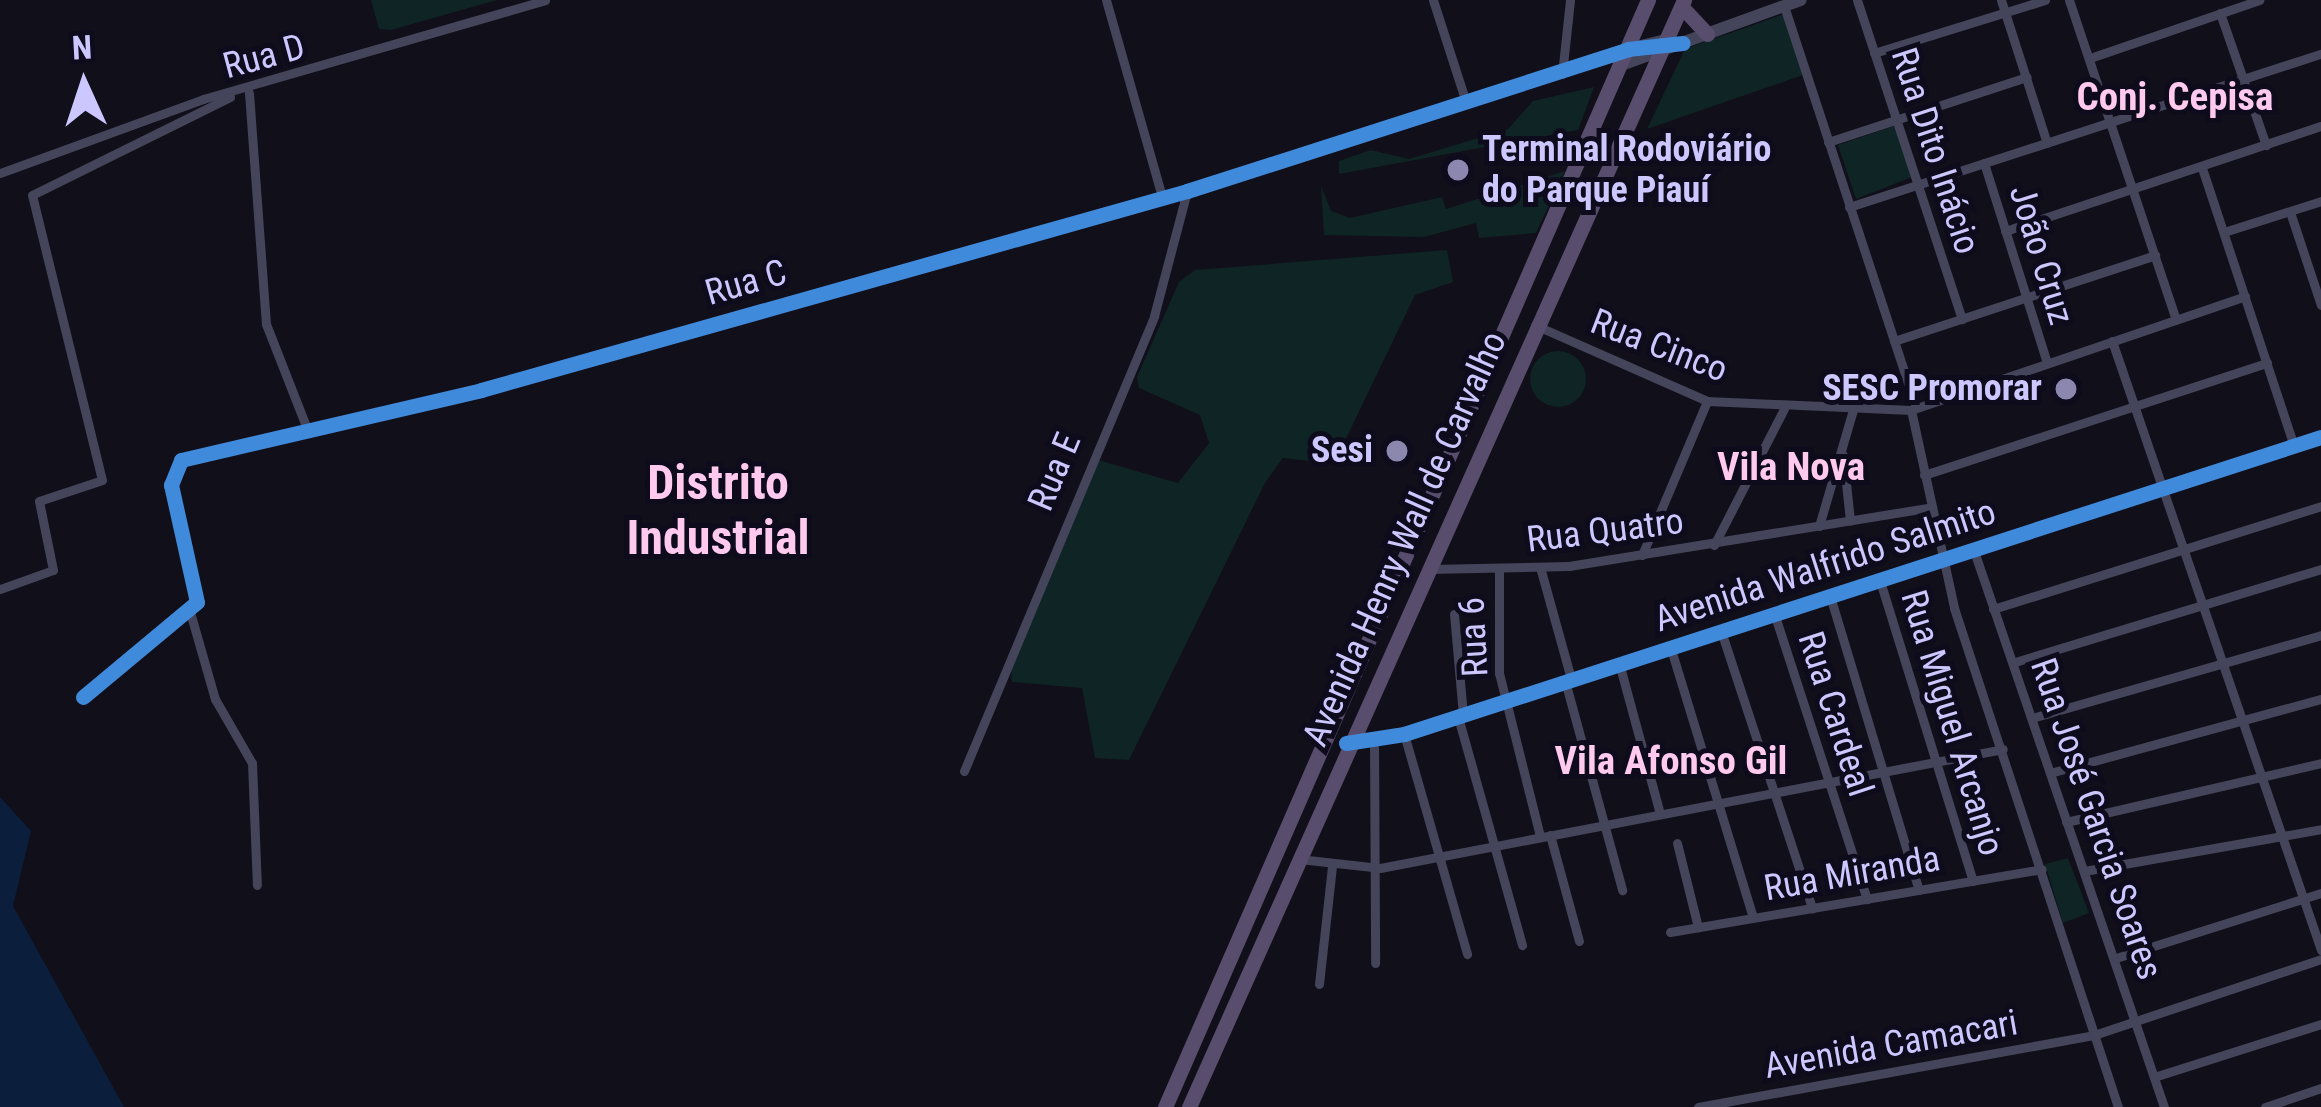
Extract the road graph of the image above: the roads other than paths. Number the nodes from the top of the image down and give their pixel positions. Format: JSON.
{"nodes":[{"id":1,"x":545,"y":0,"type":"edge"},
{"id":2,"x":1106,"y":0,"type":"edge"},
{"id":3,"x":1433,"y":0,"type":"edge"},
{"id":4,"x":1570,"y":0,"type":"edge"},
{"id":5,"x":1648,"y":0,"type":"edge"},
{"id":6,"x":1801,"y":0,"type":"edge"},
{"id":7,"x":1857,"y":0,"type":"edge"},
{"id":8,"x":2001,"y":0,"type":"edge"},
{"id":9,"x":2045,"y":0,"type":"edge"},
{"id":10,"x":2069,"y":0,"type":"edge"},
{"id":11,"x":2259,"y":0,"type":"edge"},
{"id":12,"x":1683,"y":3,"type":"edge"},
{"id":13,"x":1784,"y":6,"type":"junction"},
{"id":14,"x":2005,"y":13,"type":"junction"},
{"id":15,"x":2220,"y":14,"type":"junction"},
{"id":16,"x":1707,"y":34,"type":"junction"},
{"id":17,"x":1676,"y":41,"type":"junction"},
{"id":18,"x":1874,"y":53,"type":"junction"},
{"id":19,"x":2321,"y":54,"type":"edge"},
{"id":20,"x":1661,"y":56,"type":"junction"},
{"id":21,"x":2090,"y":58,"type":"junction"},
{"id":22,"x":1619,"y":59,"type":"junction"},
{"id":23,"x":1562,"y":74,"type":"junction"},
{"id":24,"x":2026,"y":77,"type":"junction"},
{"id":25,"x":2244,"y":80,"type":"junction"},
{"id":26,"x":249,"y":93,"type":"junction"},
{"id":27,"x":230,"y":97,"type":"junction"},
{"id":28,"x":1466,"y":102,"type":"junction"},
{"id":29,"x":1896,"y":121,"type":"junction"},
{"id":30,"x":2111,"y":122,"type":"junction"},
{"id":31,"x":2321,"y":126,"type":"edge"},
{"id":32,"x":1828,"y":142,"type":"junction"},
{"id":33,"x":2047,"y":143,"type":"junction"},
{"id":34,"x":2266,"y":145,"type":"junction"},
{"id":35,"x":1582,"y":159,"type":"junction"},
{"id":36,"x":1984,"y":163,"type":"junction"},
{"id":37,"x":2202,"y":168,"type":"junction"},
{"id":38,"x":0,"y":173,"type":"edge"},
{"id":39,"x":1919,"y":184,"type":"junction"},
{"id":40,"x":2133,"y":188,"type":"junction"},
{"id":41,"x":1187,"y":191,"type":"junction"},
{"id":42,"x":1162,"y":196,"type":"junction"},
{"id":43,"x":2321,"y":201,"type":"edge"},
{"id":44,"x":1850,"y":207,"type":"junction"},
{"id":45,"x":2290,"y":212,"type":"junction"},
{"id":46,"x":1588,"y":215,"type":"junction"},
{"id":47,"x":2006,"y":231,"type":"junction"},
{"id":48,"x":2224,"y":232,"type":"junction"},
{"id":49,"x":2155,"y":255,"type":"junction"},
{"id":50,"x":2316,"y":273,"type":"edge"},
{"id":51,"x":2245,"y":296,"type":"junction"},
{"id":52,"x":2026,"y":297,"type":"junction"},
{"id":53,"x":2321,"y":305,"type":"edge"},
{"id":54,"x":1962,"y":319,"type":"junction"},
{"id":55,"x":2176,"y":320,"type":"junction"},
{"id":56,"x":1534,"y":324,"type":"junction"},
{"id":57,"x":1894,"y":341,"type":"junction"},
{"id":58,"x":2113,"y":341,"type":"junction"},
{"id":59,"x":2047,"y":363,"type":"junction"},
{"id":60,"x":2267,"y":363,"type":"junction"},
{"id":61,"x":1707,"y":400,"type":"junction"},
{"id":62,"x":2134,"y":406,"type":"junction"},
{"id":63,"x":1784,"y":409,"type":"junction"},
{"id":64,"x":1914,"y":409,"type":"junction"},
{"id":65,"x":1853,"y":410,"type":"junction"},
{"id":66,"x":308,"y":431,"type":"junction"},
{"id":67,"x":2321,"y":437,"type":"edge"},
{"id":68,"x":2294,"y":446,"type":"junction"},
{"id":69,"x":1843,"y":450,"type":"junction"},
{"id":70,"x":1924,"y":475,"type":"junction"},
{"id":71,"x":2164,"y":488,"type":"junction"},
{"id":72,"x":2321,"y":506,"type":"edge"},
{"id":73,"x":1932,"y":507,"type":"junction"},
{"id":74,"x":1850,"y":520,"type":"junction"},
{"id":75,"x":1819,"y":526,"type":"junction"},
{"id":76,"x":1433,"y":527,"type":"junction"},
{"id":77,"x":1714,"y":545,"type":"junction"},
{"id":78,"x":1974,"y":550,"type":"junction"},
{"id":79,"x":2187,"y":550,"type":"junction"},
{"id":80,"x":1642,"y":555,"type":"junction"},
{"id":81,"x":1941,"y":561,"type":"junction"},
{"id":82,"x":1540,"y":567,"type":"junction"},
{"id":83,"x":1424,"y":568,"type":"junction"},
{"id":84,"x":2321,"y":569,"type":"edge"},
{"id":85,"x":1499,"y":570,"type":"junction"},
{"id":86,"x":1880,"y":581,"type":"junction"},
{"id":87,"x":0,"y":590,"type":"edge"},
{"id":88,"x":1830,"y":596,"type":"junction"},
{"id":89,"x":2206,"y":607,"type":"junction"},
{"id":90,"x":1993,"y":609,"type":"junction"},
{"id":91,"x":190,"y":612,"type":"junction"},
{"id":92,"x":1774,"y":613,"type":"junction"},
{"id":93,"x":1454,"y":614,"type":"dead end"},
{"id":94,"x":1721,"y":631,"type":"junction"},
{"id":95,"x":2321,"y":635,"type":"edge"},
{"id":96,"x":1670,"y":646,"type":"junction"},
{"id":97,"x":2015,"y":662,"type":"junction"},
{"id":98,"x":2227,"y":662,"type":"junction"},
{"id":99,"x":1619,"y":663,"type":"junction"},
{"id":100,"x":1568,"y":680,"type":"junction"},
{"id":101,"x":82,"y":697,"type":"dead end"},
{"id":102,"x":2321,"y":699,"type":"edge"},
{"id":103,"x":1506,"y":700,"type":"junction"},
{"id":104,"x":1460,"y":716,"type":"junction"},
{"id":105,"x":2032,"y":718,"type":"junction"},
{"id":106,"x":2248,"y":723,"type":"junction"},
{"id":107,"x":1331,"y":731,"type":"junction"},
{"id":108,"x":1404,"y":734,"type":"junction"},
{"id":109,"x":1374,"y":742,"type":"junction"},
{"id":110,"x":1346,"y":743,"type":"junction"},
{"id":111,"x":2003,"y":749,"type":"junction"},
{"id":112,"x":2321,"y":763,"type":"edge"},
{"id":113,"x":1936,"y":764,"type":"junction"},
{"id":114,"x":964,"y":772,"type":"dead end"},
{"id":115,"x":1884,"y":773,"type":"junction"},
{"id":116,"x":2050,"y":773,"type":"junction"},
{"id":117,"x":2268,"y":781,"type":"junction"},
{"id":118,"x":1829,"y":783,"type":"junction"},
{"id":119,"x":1772,"y":793,"type":"junction"},
{"id":120,"x":1718,"y":802,"type":"junction"},
{"id":121,"x":1660,"y":814,"type":"junction"},
{"id":122,"x":2066,"y":822,"type":"junction"},
{"id":123,"x":1604,"y":825,"type":"junction"},
{"id":124,"x":2321,"y":829,"type":"edge"},
{"id":125,"x":1296,"y":831,"type":"junction"},
{"id":126,"x":1545,"y":835,"type":"junction"},
{"id":127,"x":2286,"y":841,"type":"junction"},
{"id":128,"x":1677,"y":843,"type":"dead end"},
{"id":129,"x":1493,"y":844,"type":"junction"},
{"id":130,"x":1439,"y":856,"type":"junction"},
{"id":131,"x":1294,"y":858,"type":"junction"},
{"id":132,"x":1332,"y":866,"type":"junction"},
{"id":133,"x":1379,"y":868,"type":"junction"},
{"id":134,"x":2042,"y":869,"type":"junction"},
{"id":135,"x":2084,"y":871,"type":"junction"},
{"id":136,"x":1973,"y":881,"type":"junction"},
{"id":137,"x":257,"y":885,"type":"dead end"},
{"id":138,"x":1622,"y":890,"type":"dead end"},
{"id":139,"x":1919,"y":890,"type":"junction"},
{"id":140,"x":2321,"y":893,"type":"edge"},
{"id":141,"x":2304,"y":898,"type":"junction"},
{"id":142,"x":1867,"y":899,"type":"junction"},
{"id":143,"x":1812,"y":908,"type":"junction"},
{"id":144,"x":1753,"y":918,"type":"junction"},
{"id":145,"x":1698,"y":928,"type":"junction"},
{"id":146,"x":1670,"y":932,"type":"dead end"},
{"id":147,"x":1579,"y":941,"type":"dead end"},
{"id":148,"x":1522,"y":945,"type":"dead end"},
{"id":149,"x":1467,"y":954,"type":"dead end"},
{"id":150,"x":2321,"y":954,"type":"edge"},
{"id":151,"x":2116,"y":958,"type":"junction"},
{"id":152,"x":1375,"y":964,"type":"dead end"},
{"id":153,"x":1318,"y":984,"type":"dead end"},
{"id":154,"x":2135,"y":1018,"type":"junction"},
{"id":155,"x":2321,"y":1024,"type":"edge"},
{"id":156,"x":2094,"y":1035,"type":"junction"},
{"id":157,"x":2154,"y":1077,"type":"junction"},
{"id":158,"x":2321,"y":1088,"type":"edge"},
{"id":159,"x":1176,"y":1106,"type":"edge"},
{"id":160,"x":1698,"y":1107,"type":"edge"},
{"id":161,"x":2118,"y":1107,"type":"edge"},
{"id":162,"x":2164,"y":1107,"type":"edge"},
{"id":163,"x":2265,"y":1107,"type":"edge"}],
"edges":[{"from":1,"to":26,"type":"street","name":"Rua D"},
{"from":2,"to":42,"type":"street"},
{"from":3,"to":28,"type":"street"},
{"from":4,"to":23,"type":"street"},
{"from":5,"to":22,"type":"main road","name":"Avenida Henry Wall de Carvalho"},
{"from":6,"to":13,"type":"street"},
{"from":7,"to":18,"type":"street","name":"Rua Dito Inácio"},
{"from":8,"to":14,"type":"street"},
{"from":9,"to":14,"type":"street"},
{"from":10,"to":21,"type":"street"},
{"from":11,"to":15,"type":"street"},
{"from":12,"to":16,"type":"main road"},
{"from":12,"to":17,"type":"main road","name":"Avenida Henry Wall de Carvalho"},
{"from":13,"to":16,"type":"street"},
{"from":13,"to":32,"type":"street"},
{"from":14,"to":18,"type":"street"},
{"from":14,"to":24,"type":"street"},
{"from":15,"to":21,"type":"street"},
{"from":15,"to":25,"type":"street"},
{"from":16,"to":17,"type":"street"},
{"from":17,"to":20,"type":"main road","name":"Avenida Henry Wall de Carvalho"},
{"from":17,"to":22,"type":"street"},
{"from":18,"to":29,"type":"street","name":"Rua Dito Inácio"},
{"from":19,"to":25,"type":"street"},
{"from":20,"to":22,"type":"street"},
{"from":20,"to":46,"type":"main road","name":"Avenida Henry Wall de Carvalho"},
{"from":21,"to":30,"type":"street"},
{"from":22,"to":23,"type":"street","name":"Rua C"},
{"from":22,"to":35,"type":"main road","name":"Avenida Henry Wall de Carvalho"},
{"from":23,"to":28,"type":"street","name":"Rua C"},
{"from":24,"to":29,"type":"street"},
{"from":24,"to":33,"type":"street"},
{"from":25,"to":30,"type":"street"},
{"from":25,"to":34,"type":"street"},
{"from":26,"to":27,"type":"street","name":"Rua D"},
{"from":26,"to":66,"type":"street"},
{"from":27,"to":38,"type":"street","name":"Rua D"},
{"from":27,"to":87,"type":"street"},
{"from":28,"to":41,"type":"street","name":"Rua C"},
{"from":29,"to":32,"type":"street"},
{"from":29,"to":39,"type":"street","name":"Rua Dito Inácio"},
{"from":30,"to":33,"type":"street"},
{"from":30,"to":40,"type":"street"},
{"from":31,"to":34,"type":"street"},
{"from":32,"to":44,"type":"street"},
{"from":33,"to":36,"type":"street"},
{"from":34,"to":37,"type":"street"},
{"from":35,"to":46,"type":"main road"},
{"from":35,"to":76,"type":"main road","name":"Avenida Henry Wall de Carvalho"},
{"from":36,"to":39,"type":"street"},
{"from":36,"to":47,"type":"street","name":"João Cruz"},
{"from":37,"to":40,"type":"street"},
{"from":37,"to":48,"type":"street"},
{"from":39,"to":44,"type":"street"},
{"from":39,"to":54,"type":"street","name":"Rua Dito Inácio"},
{"from":40,"to":47,"type":"street"},
{"from":40,"to":49,"type":"street"},
{"from":41,"to":42,"type":"street","name":"Rua C"},
{"from":41,"to":114,"type":"street","name":"Rua E"},
{"from":42,"to":66,"type":"street","name":"Rua C"},
{"from":43,"to":45,"type":"street"},
{"from":44,"to":57,"type":"street"},
{"from":45,"to":48,"type":"street"},
{"from":45,"to":50,"type":"street"},
{"from":46,"to":56,"type":"main road","name":"Avenida Henry Wall de Carvalho"},
{"from":47,"to":52,"type":"street","name":"João Cruz"},
{"from":48,"to":51,"type":"street"},
{"from":49,"to":52,"type":"street"},
{"from":49,"to":55,"type":"street"},
{"from":50,"to":53,"type":"street"},
{"from":51,"to":55,"type":"street","name":"Rua Cinco"},
{"from":51,"to":60,"type":"street"},
{"from":52,"to":54,"type":"street"},
{"from":52,"to":59,"type":"street","name":"João Cruz"},
{"from":54,"to":57,"type":"street"},
{"from":55,"to":58,"type":"street","name":"Rua Cinco"},
{"from":56,"to":61,"type":"street","name":"Rua Cinco"},
{"from":56,"to":76,"type":"main road","name":"Avenida Henry Wall de Carvalho"},
{"from":57,"to":64,"type":"street"},
{"from":58,"to":59,"type":"street","name":"Rua Cinco"},
{"from":58,"to":62,"type":"street"},
{"from":59,"to":64,"type":"street","name":"Rua Cinco"},
{"from":60,"to":62,"type":"street"},
{"from":60,"to":68,"type":"street"},
{"from":61,"to":63,"type":"street","name":"Rua Cinco"},
{"from":61,"to":80,"type":"street"},
{"from":62,"to":70,"type":"street"},
{"from":62,"to":71,"type":"street"},
{"from":63,"to":65,"type":"street","name":"Rua Cinco"},
{"from":63,"to":77,"type":"street"},
{"from":64,"to":65,"type":"street","name":"Rua Cinco"},
{"from":64,"to":70,"type":"street"},
{"from":65,"to":69,"type":"street"},
{"from":66,"to":91,"type":"street","name":"Rua C"},
{"from":67,"to":68,"type":"street","name":"Avenida Walfrido Salmito"},
{"from":68,"to":71,"type":"street","name":"Avenida Walfrido Salmito"},
{"from":69,"to":74,"type":"street"},
{"from":69,"to":75,"type":"street"},
{"from":70,"to":73,"type":"street"},
{"from":71,"to":78,"type":"street","name":"Avenida Walfrido Salmito"},
{"from":71,"to":79,"type":"street"},
{"from":72,"to":79,"type":"street"},
{"from":73,"to":74,"type":"street","name":"Rua Quatro"},
{"from":73,"to":81,"type":"street"},
{"from":74,"to":75,"type":"street","name":"Rua Quatro"},
{"from":75,"to":77,"type":"street","name":"Rua Quatro"},
{"from":76,"to":83,"type":"main road","name":"Avenida Henry Wall de Carvalho"},
{"from":76,"to":107,"type":"main road","name":"Avenida Henry Wall de Carvalho"},
{"from":77,"to":80,"type":"street","name":"Rua Quatro"},
{"from":78,"to":81,"type":"street","name":"Avenida Walfrido Salmito"},
{"from":78,"to":90,"type":"street","name":"Rua José Garcia Soares"},
{"from":79,"to":89,"type":"street"},
{"from":79,"to":90,"type":"street"},
{"from":80,"to":82,"type":"street","name":"Rua Quatro"},
{"from":81,"to":86,"type":"street","name":"Avenida Walfrido Salmito"},
{"from":81,"to":111,"type":"street"},
{"from":82,"to":85,"type":"street","name":"Rua Quatro"},
{"from":82,"to":100,"type":"street"},
{"from":83,"to":85,"type":"street","name":"Rua Quatro"},
{"from":83,"to":110,"type":"main road","name":"Avenida Henry Wall de Carvalho"},
{"from":84,"to":89,"type":"street"},
{"from":85,"to":103,"type":"street","name":"Rua 6"},
{"from":86,"to":88,"type":"street","name":"Avenida Walfrido Salmito"},
{"from":86,"to":113,"type":"street","name":"Rua Miguel Arcanjo"},
{"from":88,"to":92,"type":"street","name":"Avenida Walfrido Salmito"},
{"from":88,"to":115,"type":"street"},
{"from":89,"to":97,"type":"street"},
{"from":89,"to":98,"type":"street"},
{"from":90,"to":97,"type":"street","name":"Rua José Garcia Soares"},
{"from":91,"to":101,"type":"street"},
{"from":91,"to":137,"type":"street"},
{"from":92,"to":94,"type":"street","name":"Avenida Walfrido Salmito"},
{"from":92,"to":118,"type":"street","name":"Rua Cardeal"},
{"from":93,"to":104,"type":"street"},
{"from":94,"to":96,"type":"street","name":"Avenida Walfrido Salmito"},
{"from":94,"to":119,"type":"street"},
{"from":95,"to":98,"type":"street"},
{"from":96,"to":99,"type":"street","name":"Avenida Walfrido Salmito"},
{"from":96,"to":120,"type":"street"},
{"from":97,"to":105,"type":"street","name":"Rua José Garcia Soares"},
{"from":98,"to":105,"type":"street"},
{"from":98,"to":106,"type":"street"},
{"from":99,"to":100,"type":"street","name":"Avenida Walfrido Salmito"},
{"from":99,"to":121,"type":"street"},
{"from":100,"to":103,"type":"street","name":"Avenida Walfrido Salmito"},
{"from":100,"to":123,"type":"street"},
{"from":102,"to":106,"type":"street"},
{"from":103,"to":104,"type":"street","name":"Avenida Walfrido Salmito"},
{"from":103,"to":126,"type":"street","name":"Rua 6"},
{"from":104,"to":108,"type":"street","name":"Avenida Walfrido Salmito"},
{"from":104,"to":129,"type":"street"},
{"from":105,"to":116,"type":"street","name":"Rua José Garcia Soares"},
{"from":106,"to":116,"type":"street"},
{"from":106,"to":117,"type":"street"},
{"from":107,"to":110,"type":"main road"},
{"from":107,"to":125,"type":"main road","name":"Avenida Henry Wall de Carvalho"},
{"from":108,"to":109,"type":"street","name":"Avenida Walfrido Salmito"},
{"from":108,"to":130,"type":"street"},
{"from":109,"to":110,"type":"street","name":"Avenida Walfrido Salmito"},
{"from":109,"to":133,"type":"street"},
{"from":110,"to":125,"type":"main road","name":"Avenida Henry Wall de Carvalho"},
{"from":111,"to":113,"type":"street"},
{"from":111,"to":134,"type":"street"},
{"from":112,"to":117,"type":"street"},
{"from":113,"to":115,"type":"street"},
{"from":113,"to":136,"type":"street","name":"Rua Miguel Arcanjo"},
{"from":115,"to":118,"type":"street"},
{"from":115,"to":139,"type":"street"},
{"from":116,"to":122,"type":"street","name":"Rua José Garcia Soares"},
{"from":117,"to":122,"type":"street"},
{"from":117,"to":127,"type":"street"},
{"from":118,"to":119,"type":"street"},
{"from":118,"to":142,"type":"street","name":"Rua Cardeal"},
{"from":119,"to":120,"type":"street"},
{"from":119,"to":143,"type":"street"},
{"from":120,"to":121,"type":"street"},
{"from":120,"to":144,"type":"street"},
{"from":121,"to":123,"type":"street"},
{"from":122,"to":135,"type":"street","name":"Rua José Garcia Soares"},
{"from":123,"to":126,"type":"street"},
{"from":123,"to":138,"type":"street"},
{"from":124,"to":127,"type":"street"},
{"from":125,"to":131,"type":"main road","name":"Avenida Henry Wall de Carvalho"},
{"from":125,"to":159,"type":"main road","name":"Avenida Henry Wall de Carvalho"},
{"from":126,"to":129,"type":"street"},
{"from":126,"to":147,"type":"street","name":"Rua 6"},
{"from":127,"to":135,"type":"street"},
{"from":127,"to":141,"type":"street"},
{"from":128,"to":145,"type":"street"},
{"from":129,"to":130,"type":"street"},
{"from":129,"to":148,"type":"street"},
{"from":130,"to":133,"type":"street"},
{"from":130,"to":149,"type":"street"},
{"from":131,"to":132,"type":"street"},
{"from":131,"to":159,"type":"main road","name":"Avenida Henry Wall de Carvalho"},
{"from":132,"to":133,"type":"street"},
{"from":132,"to":153,"type":"street"},
{"from":133,"to":152,"type":"street"},
{"from":134,"to":136,"type":"street","name":"Rua Miranda"},
{"from":134,"to":156,"type":"street"},
{"from":135,"to":151,"type":"street","name":"Rua José Garcia Soares"},
{"from":136,"to":139,"type":"street","name":"Rua Miranda"},
{"from":139,"to":142,"type":"street","name":"Rua Miranda"},
{"from":140,"to":141,"type":"street"},
{"from":141,"to":150,"type":"street"},
{"from":141,"to":151,"type":"street"},
{"from":142,"to":143,"type":"street","name":"Rua Miranda"},
{"from":143,"to":144,"type":"street","name":"Rua Miranda"},
{"from":144,"to":145,"type":"street","name":"Rua Miranda"},
{"from":145,"to":146,"type":"street","name":"Rua Miranda"},
{"from":150,"to":154,"type":"street","name":"Avenida Camacari"},
{"from":151,"to":154,"type":"street","name":"Rua José Garcia Soares"},
{"from":154,"to":156,"type":"street","name":"Avenida Camacari"},
{"from":154,"to":157,"type":"street","name":"Rua José Garcia Soares"},
{"from":155,"to":157,"type":"street"},
{"from":156,"to":160,"type":"street","name":"Avenida Camacari"},
{"from":156,"to":161,"type":"street"},
{"from":157,"to":162,"type":"street","name":"Rua José Garcia Soares"},
{"from":158,"to":163,"type":"street"}]}
